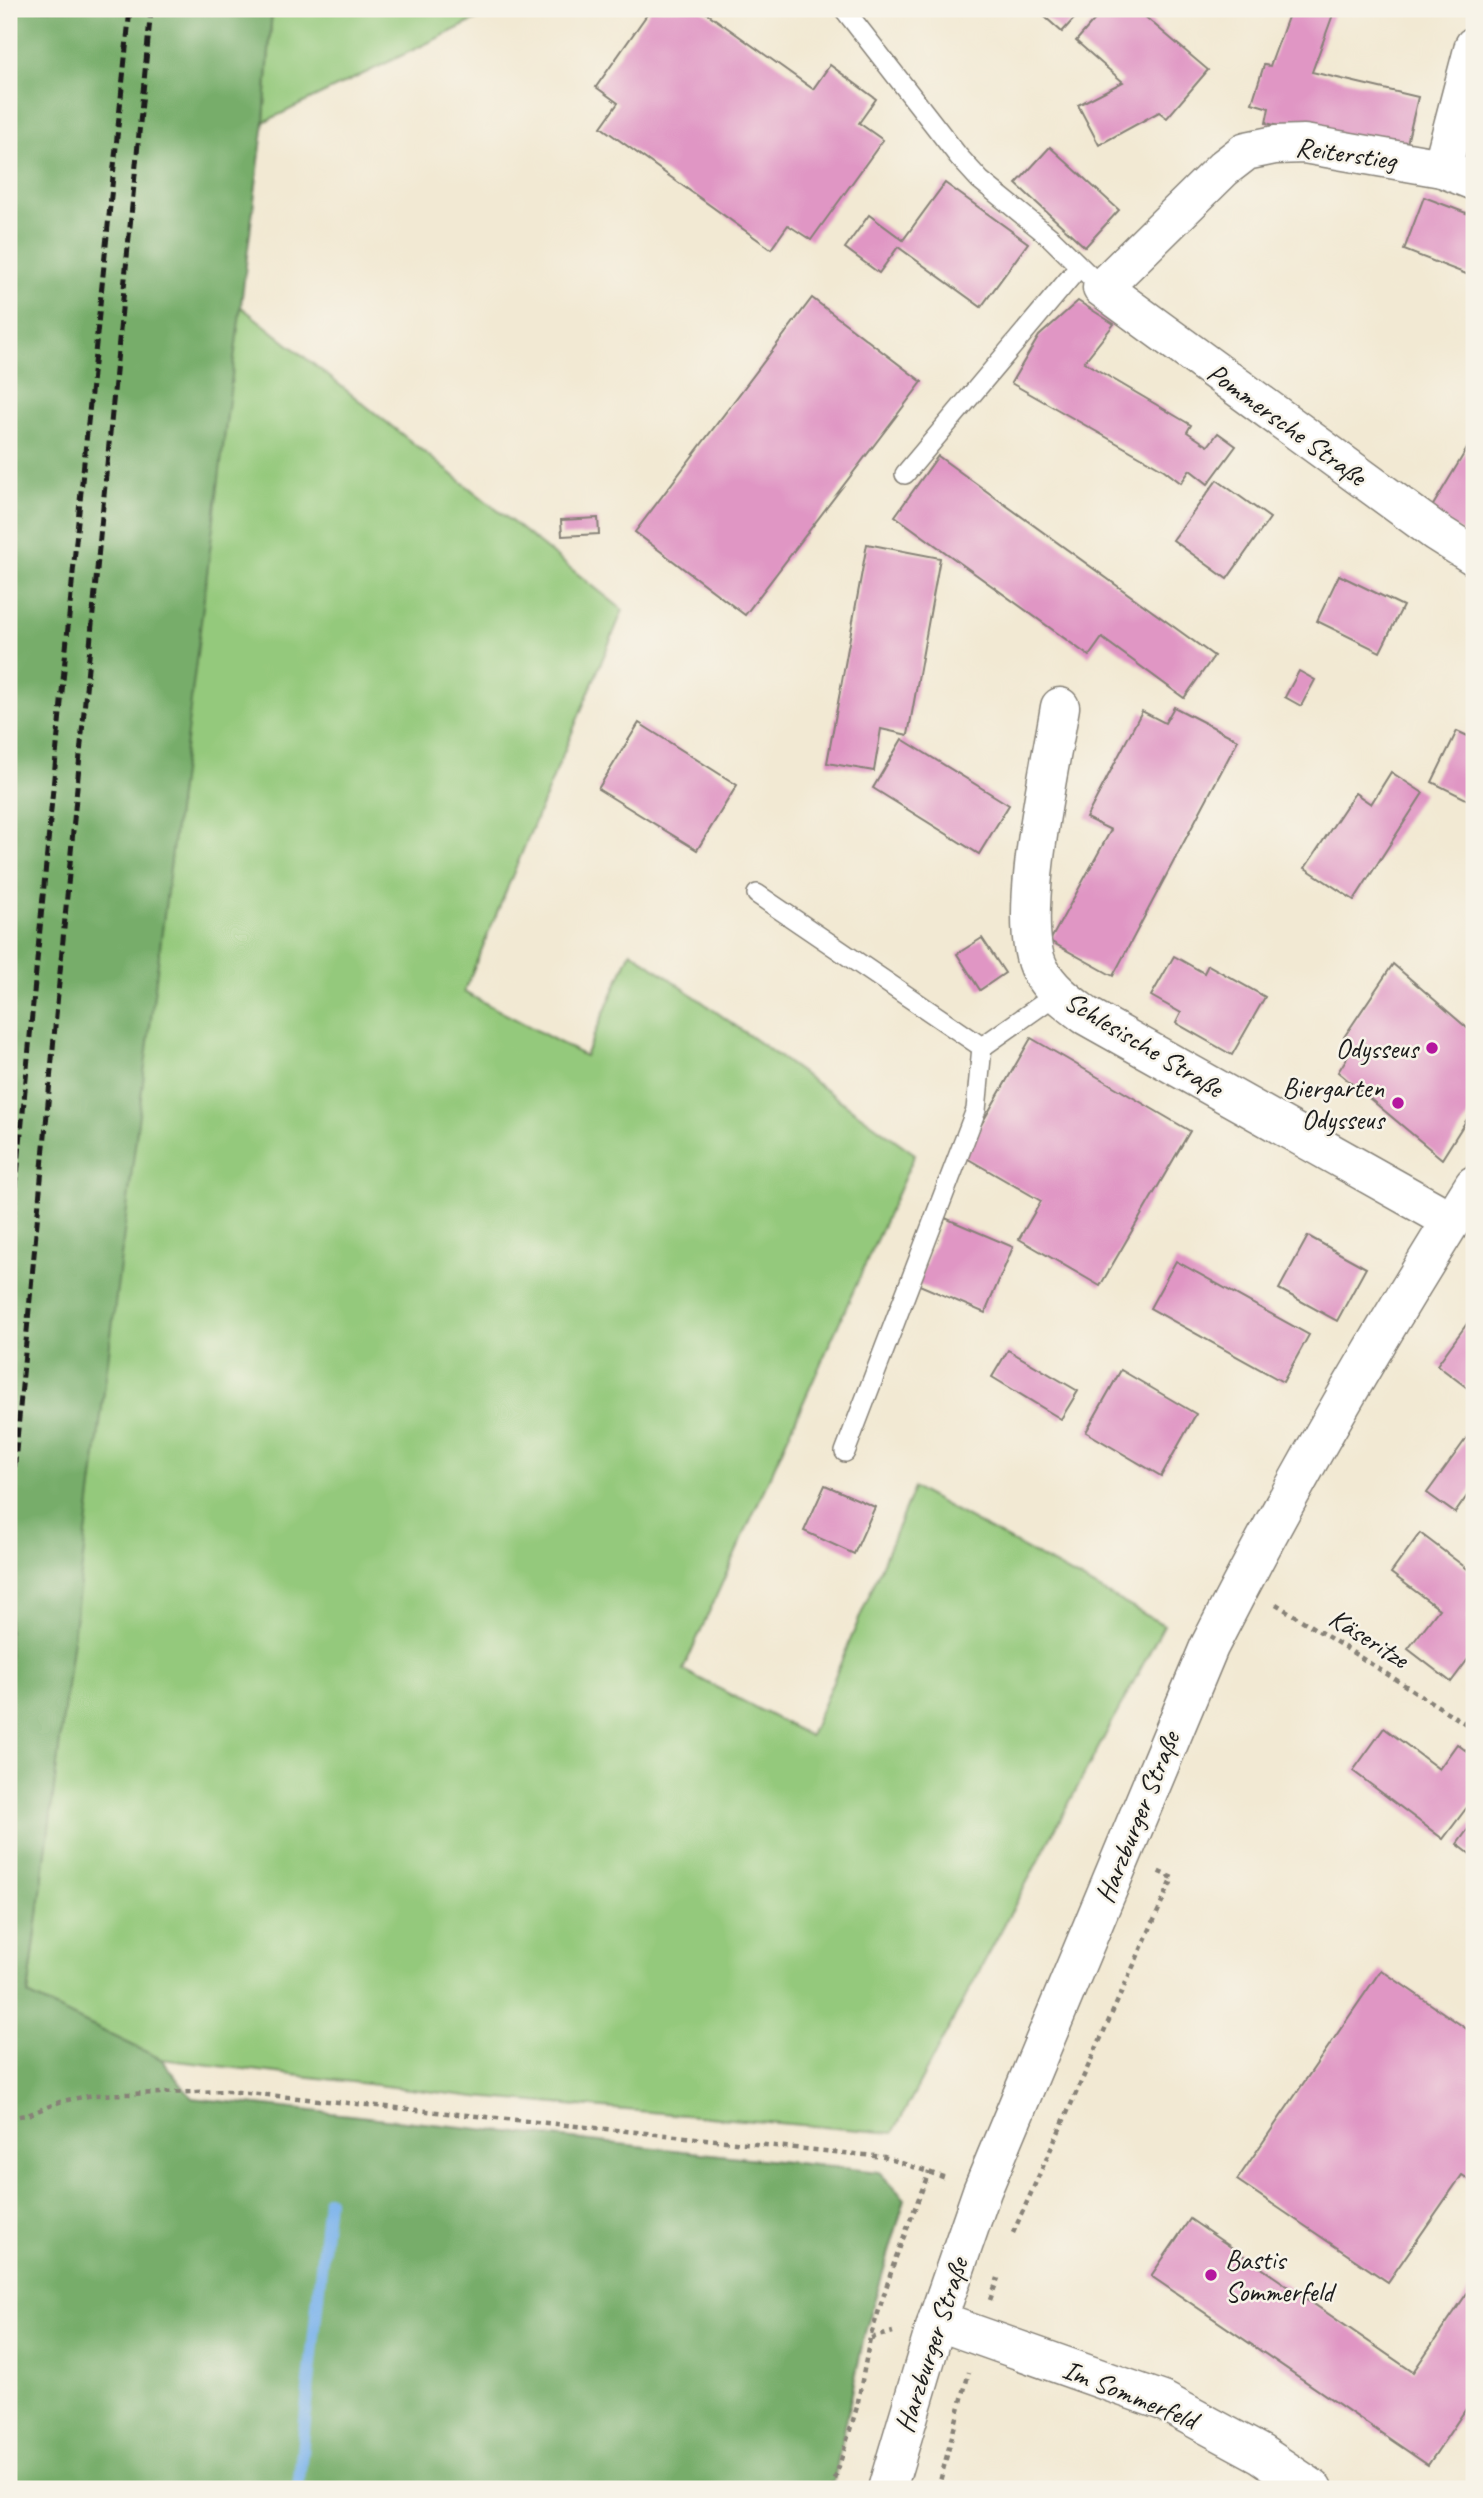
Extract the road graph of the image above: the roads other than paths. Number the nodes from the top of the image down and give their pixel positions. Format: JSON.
{"nodes":[{"id":1,"x":844,"y":9,"type":"edge"},
{"id":2,"x":1474,"y":46,"type":"edge"},
{"id":3,"x":1458,"y":174,"type":"edge"},
{"id":4,"x":1091,"y":277,"type":"junction"},
{"id":5,"x":905,"y":474,"type":"dead end"},
{"id":6,"x":1474,"y":556,"type":"edge"},
{"id":7,"x":1060,"y":707,"type":"dead end"},
{"id":8,"x":757,"y":894,"type":"dead end"},
{"id":9,"x":1057,"y":994,"type":"junction"},
{"id":10,"x":982,"y":1047,"type":"junction"},
{"id":11,"x":1474,"y":1185,"type":"edge"},
{"id":12,"x":1452,"y":1221,"type":"junction"},
{"id":13,"x":845,"y":1452,"type":"dead end"},
{"id":14,"x":937,"y":2321,"type":"junction"},
{"id":15,"x":887,"y":2489,"type":"edge"},
{"id":16,"x":1313,"y":2489,"type":"edge"}],
"edges":[{"from":1,"to":4,"type":"lane"},
{"from":2,"to":3,"type":"street"},
{"from":3,"to":4,"type":"street","name":"Reiterstieg"},
{"from":4,"to":5,"type":"lane"},
{"from":4,"to":6,"type":"street","name":"Pommersche Straße"},
{"from":7,"to":9,"type":"street","name":"Schlesische Straße"},
{"from":8,"to":10,"type":"lane"},
{"from":9,"to":10,"type":"lane"},
{"from":9,"to":12,"type":"street","name":"Schlesische Straße"},
{"from":10,"to":13,"type":"lane"},
{"from":11,"to":12,"type":"street","name":"Harzburger Straße"},
{"from":12,"to":14,"type":"street","name":"Harzburger Straße"},
{"from":14,"to":15,"type":"street","name":"Harzburger Straße"},
{"from":14,"to":16,"type":"street","name":"Im Sommerfeld"}]}
